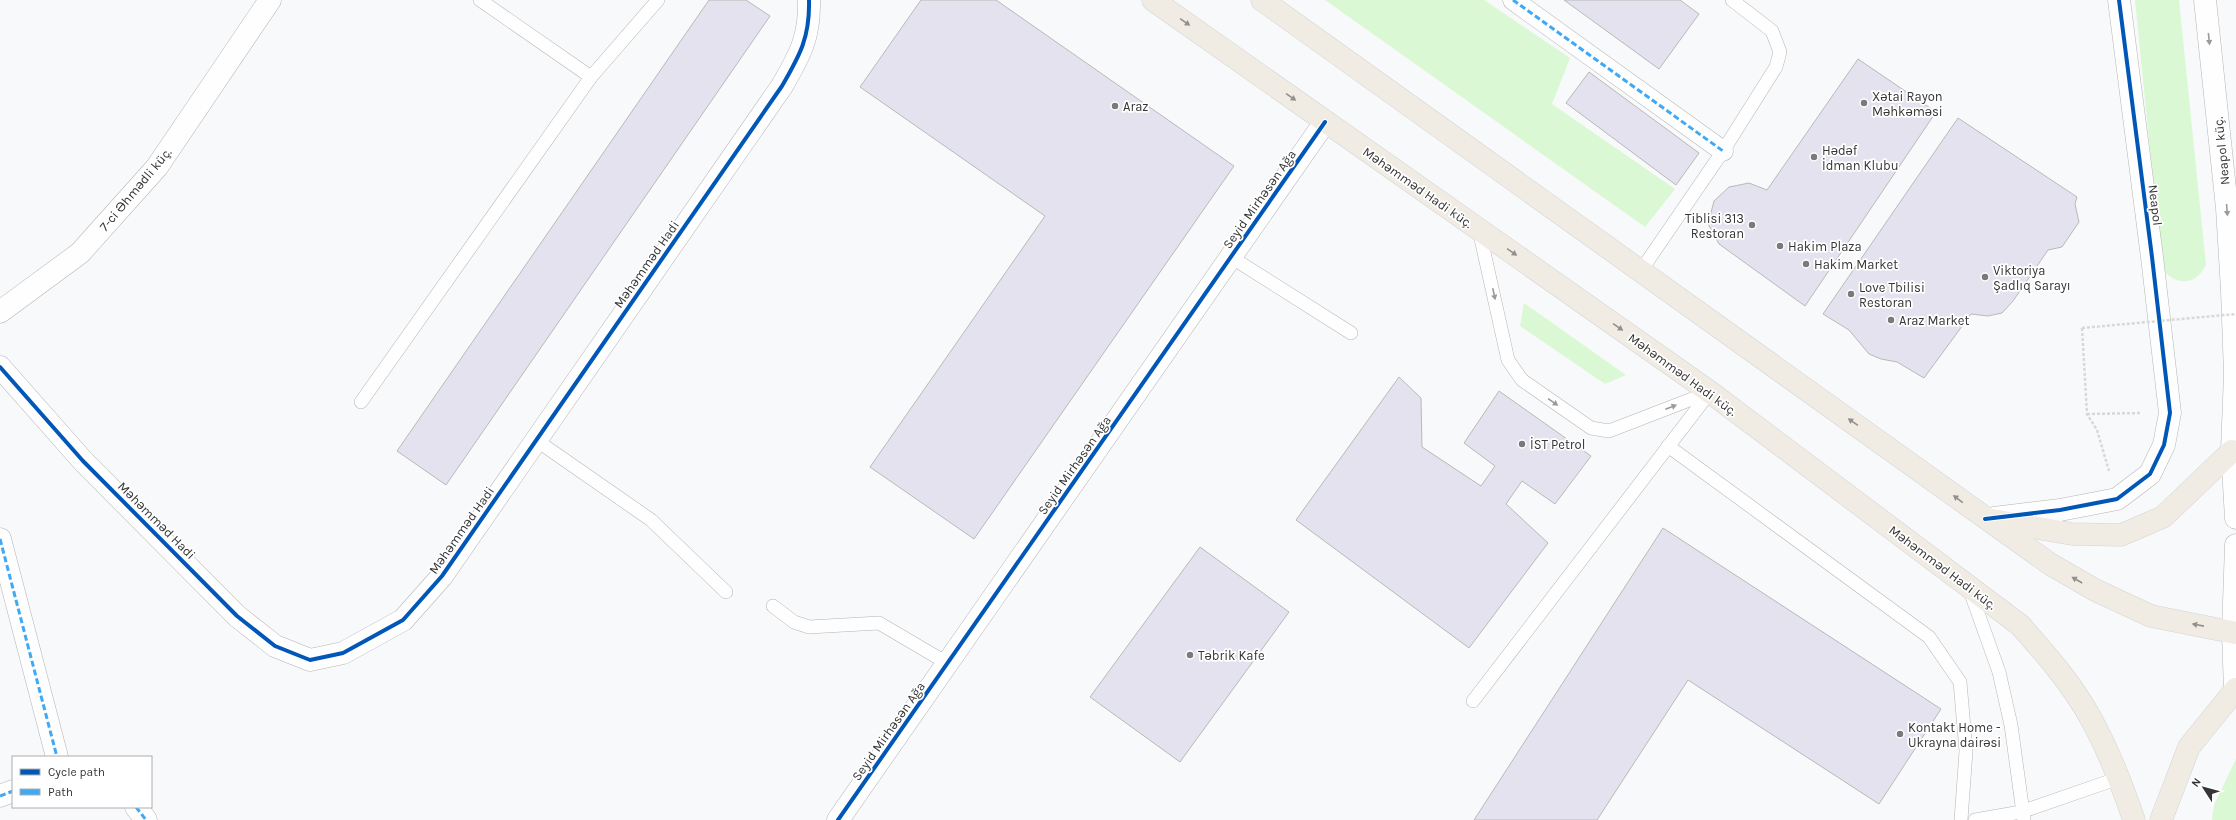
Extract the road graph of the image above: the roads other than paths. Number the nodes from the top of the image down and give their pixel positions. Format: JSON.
{"nodes":[{"id":1,"x":270,"y":0,"type":"edge"},
{"id":2,"x":480,"y":0,"type":"edge"},
{"id":3,"x":658,"y":0,"type":"edge"},
{"id":4,"x":809,"y":0,"type":"edge"},
{"id":5,"x":1153,"y":0,"type":"edge"},
{"id":6,"x":1262,"y":0,"type":"edge"},
{"id":7,"x":1513,"y":0,"type":"edge"},
{"id":8,"x":1732,"y":0,"type":"edge"},
{"id":9,"x":2119,"y":0,"type":"edge"},
{"id":10,"x":2205,"y":0,"type":"edge"},
{"id":11,"x":591,"y":77,"type":"junction"},
{"id":12,"x":1326,"y":122,"type":"junction"},
{"id":13,"x":1723,"y":151,"type":"junction"},
{"id":14,"x":1479,"y":229,"type":"junction"},
{"id":15,"x":1231,"y":257,"type":"junction"},
{"id":16,"x":1640,"y":272,"type":"junction"},
{"id":17,"x":0,"y":312,"type":"edge"},
{"id":18,"x":1351,"y":333,"type":"dead end"},
{"id":19,"x":0,"y":367,"type":"edge"},
{"id":20,"x":1710,"y":392,"type":"junction"},
{"id":21,"x":361,"y":402,"type":"dead end"},
{"id":22,"x":536,"y":440,"type":"junction"},
{"id":23,"x":1668,"y":446,"type":"junction"},
{"id":24,"x":2232,"y":451,"type":"junction"},
{"id":25,"x":2236,"y":518,"type":"edge"},
{"id":26,"x":1986,"y":519,"type":"junction"},
{"id":27,"x":0,"y":539,"type":"edge"},
{"id":28,"x":2236,"y":546,"type":"edge"},
{"id":29,"x":1968,"y":586,"type":"junction"},
{"id":30,"x":726,"y":592,"type":"dead end"},
{"id":31,"x":773,"y":606,"type":"dead end"},
{"id":32,"x":2235,"y":632,"type":"edge"},
{"id":33,"x":947,"y":663,"type":"junction"},
{"id":34,"x":2235,"y":689,"type":"edge"},
{"id":35,"x":1473,"y":701,"type":"dead end"},
{"id":36,"x":57,"y":756,"type":"edge"},
{"id":37,"x":2120,"y":778,"type":"junction"},
{"id":38,"x":12,"y":791,"type":"edge"},
{"id":39,"x":0,"y":796,"type":"edge"},
{"id":40,"x":137,"y":808,"type":"edge"},
{"id":41,"x":2022,"y":816,"type":"edge"},
{"id":42,"x":146,"y":820,"type":"edge"},
{"id":43,"x":838,"y":820,"type":"edge"},
{"id":44,"x":1961,"y":820,"type":"edge"},
{"id":45,"x":1975,"y":820,"type":"edge"},
{"id":46,"x":2134,"y":820,"type":"edge"},
{"id":47,"x":2161,"y":820,"type":"edge"}],
"edges":[{"from":1,"to":17,"type":"street","name":"7-ci Əhmədli küç."},
{"from":2,"to":11,"type":"lane"},
{"from":3,"to":11,"type":"lane"},
{"from":4,"to":22,"type":"street","name":"Məhəmməd Hadi"},
{"from":5,"to":12,"type":"main road","name":"Məhəmməd Hadi küç.","one_way":true},
{"from":6,"to":16,"type":"main road"},
{"from":7,"to":13,"type":"street"},
{"from":8,"to":13,"type":"lane"},
{"from":9,"to":26,"type":"street","name":"Neapol"},
{"from":10,"to":24,"type":"street","name":"Neapol küç.","one_way":true},
{"from":11,"to":21,"type":"lane"},
{"from":12,"to":14,"type":"main road","name":"Məhəmməd Hadi küç."},
{"from":12,"to":15,"type":"street","name":"Seyid Mirhəsən Ağa"},
{"from":13,"to":16,"type":"lane"},
{"from":14,"to":20,"type":"main road","name":"Məhəmməd Hadi küç.","one_way":true},
{"from":14,"to":20,"type":"lane","one_way":true},
{"from":15,"to":18,"type":"lane"},
{"from":15,"to":33,"type":"street","name":"Seyid Mirhəsən Ağa"},
{"from":26,"to":16,"type":"main road","one_way":true},
{"from":19,"to":22,"type":"street","name":"Məhəmməd Hadi"},
{"from":20,"to":23,"type":"lane"},
{"from":20,"to":29,"type":"main road","name":"Məhəmməd Hadi küç."},
{"from":22,"to":30,"type":"lane"},
{"from":23,"to":35,"type":"lane"},
{"from":23,"to":44,"type":"lane"},
{"from":24,"to":25,"type":"street","name":"Neapol küç."},
{"from":24,"to":26,"type":"main road"},
{"from":32,"to":26,"type":"main road","one_way":true},
{"from":27,"to":36,"type":"street"},
{"from":28,"to":32,"type":"street"},
{"from":29,"to":37,"type":"main road","name":"Məhəmməd Hadi küç."},
{"from":29,"to":41,"type":"lane"},
{"from":31,"to":33,"type":"lane"},
{"from":32,"to":34,"type":"street"},
{"from":33,"to":43,"type":"street","name":"Seyid Mirhəsən Ağa"},
{"from":34,"to":47,"type":"main road"},
{"from":37,"to":41,"type":"lane"},
{"from":37,"to":46,"type":"main road","name":"Məhəmməd Hadi küç."},
{"from":38,"to":39,"type":"street"},
{"from":40,"to":42,"type":"street"},
{"from":41,"to":45,"type":"lane"}]}
